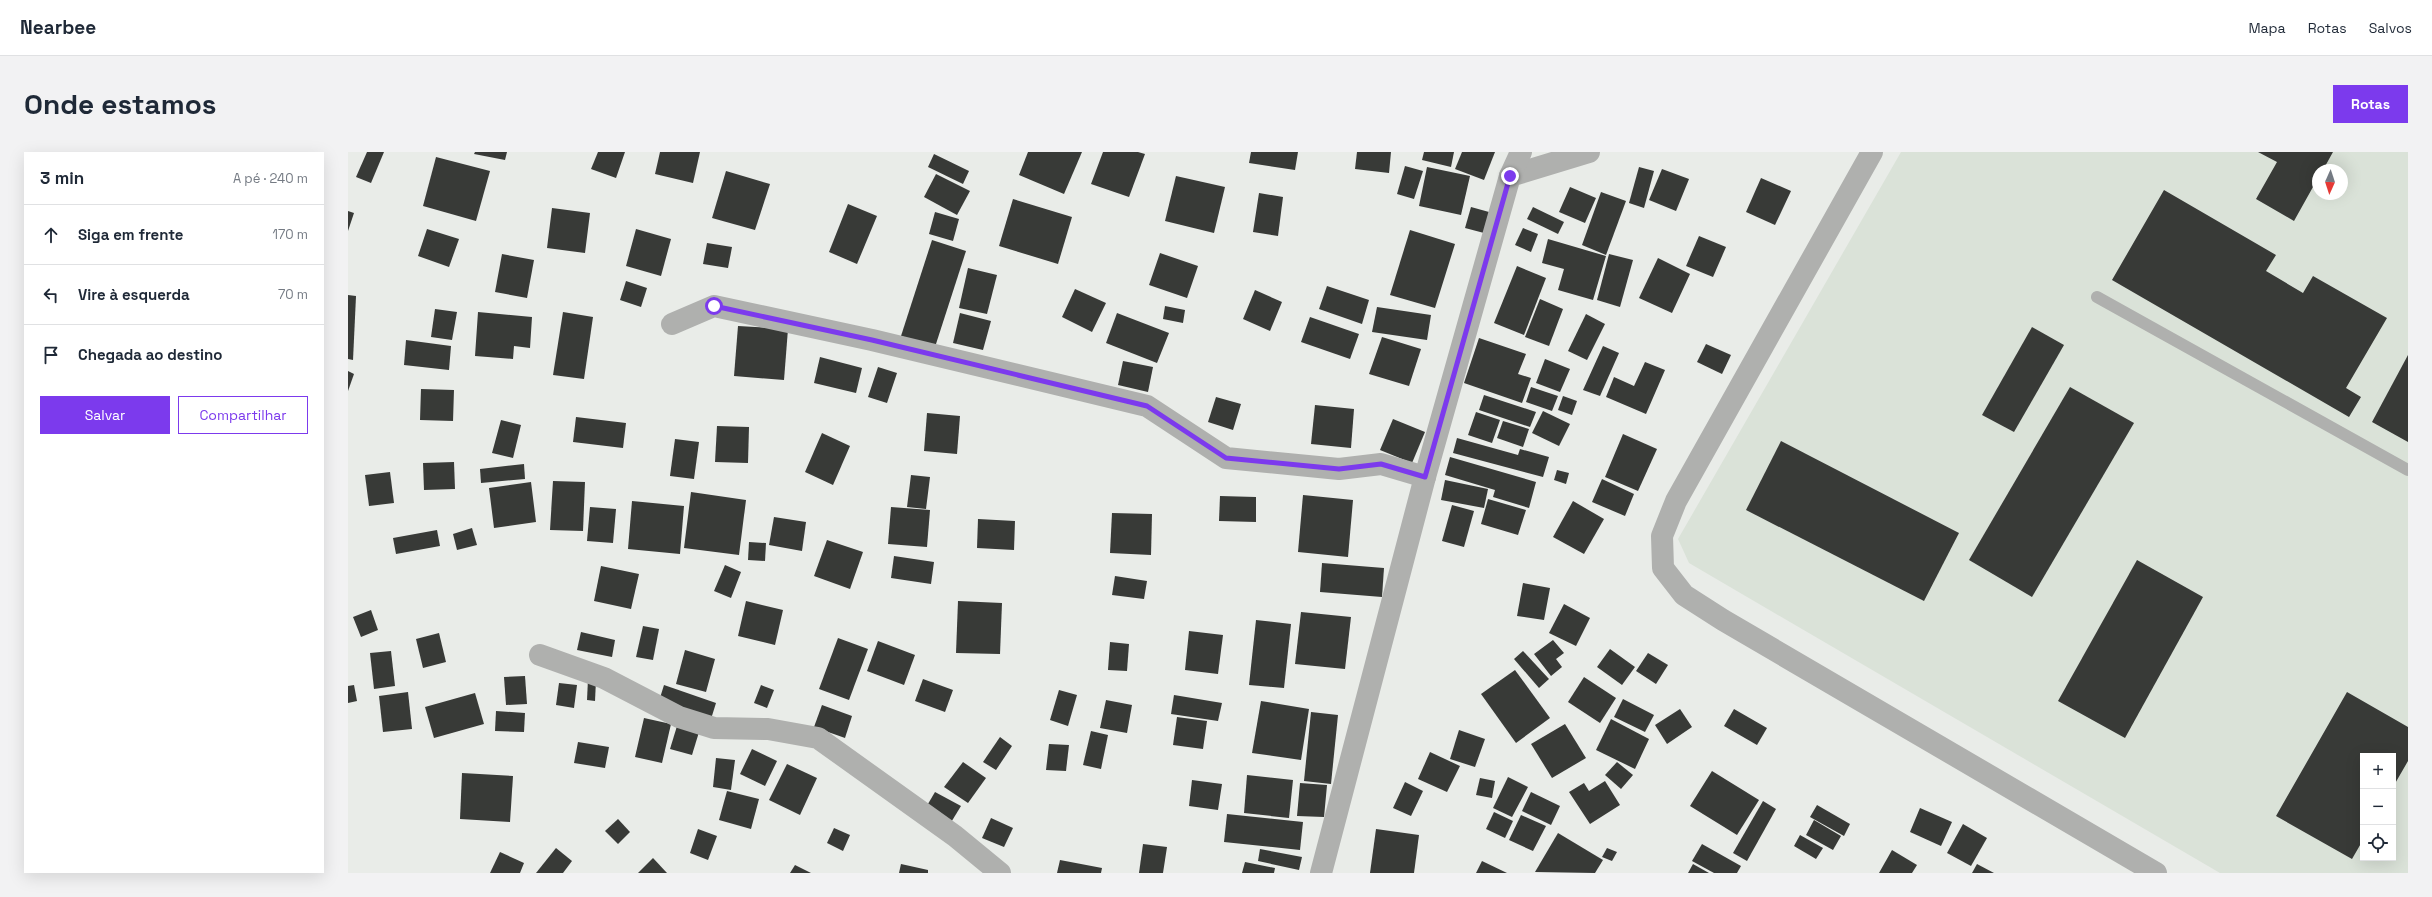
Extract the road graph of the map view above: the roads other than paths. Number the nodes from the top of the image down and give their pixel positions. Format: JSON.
{"nodes":[{"id":1,"x":1521,"y":152,"type":"edge"},
{"id":2,"x":1589,"y":152,"type":"edge"},
{"id":3,"x":1867,"y":153,"type":"edge"},
{"id":4,"x":1510,"y":176,"type":"junction"},
{"id":5,"x":2097,"y":297,"type":"dead end"},
{"id":6,"x":672,"y":324,"type":"dead end"},
{"id":7,"x":2408,"y":470,"type":"edge"},
{"id":8,"x":1425,"y":477,"type":"junction"},
{"id":9,"x":540,"y":655,"type":"dead end"},
{"id":10,"x":1000,"y":873,"type":"edge"},
{"id":11,"x":1321,"y":873,"type":"edge"},
{"id":12,"x":2156,"y":873,"type":"edge"}],
"edges":[{"from":1,"to":4,"type":"street"},
{"from":2,"to":4,"type":"street"},
{"from":3,"to":12,"type":"street"},
{"from":4,"to":8,"type":"street"},
{"from":5,"to":7,"type":"lane"},
{"from":6,"to":8,"type":"street"},
{"from":8,"to":11,"type":"street"},
{"from":9,"to":10,"type":"street"}]}
